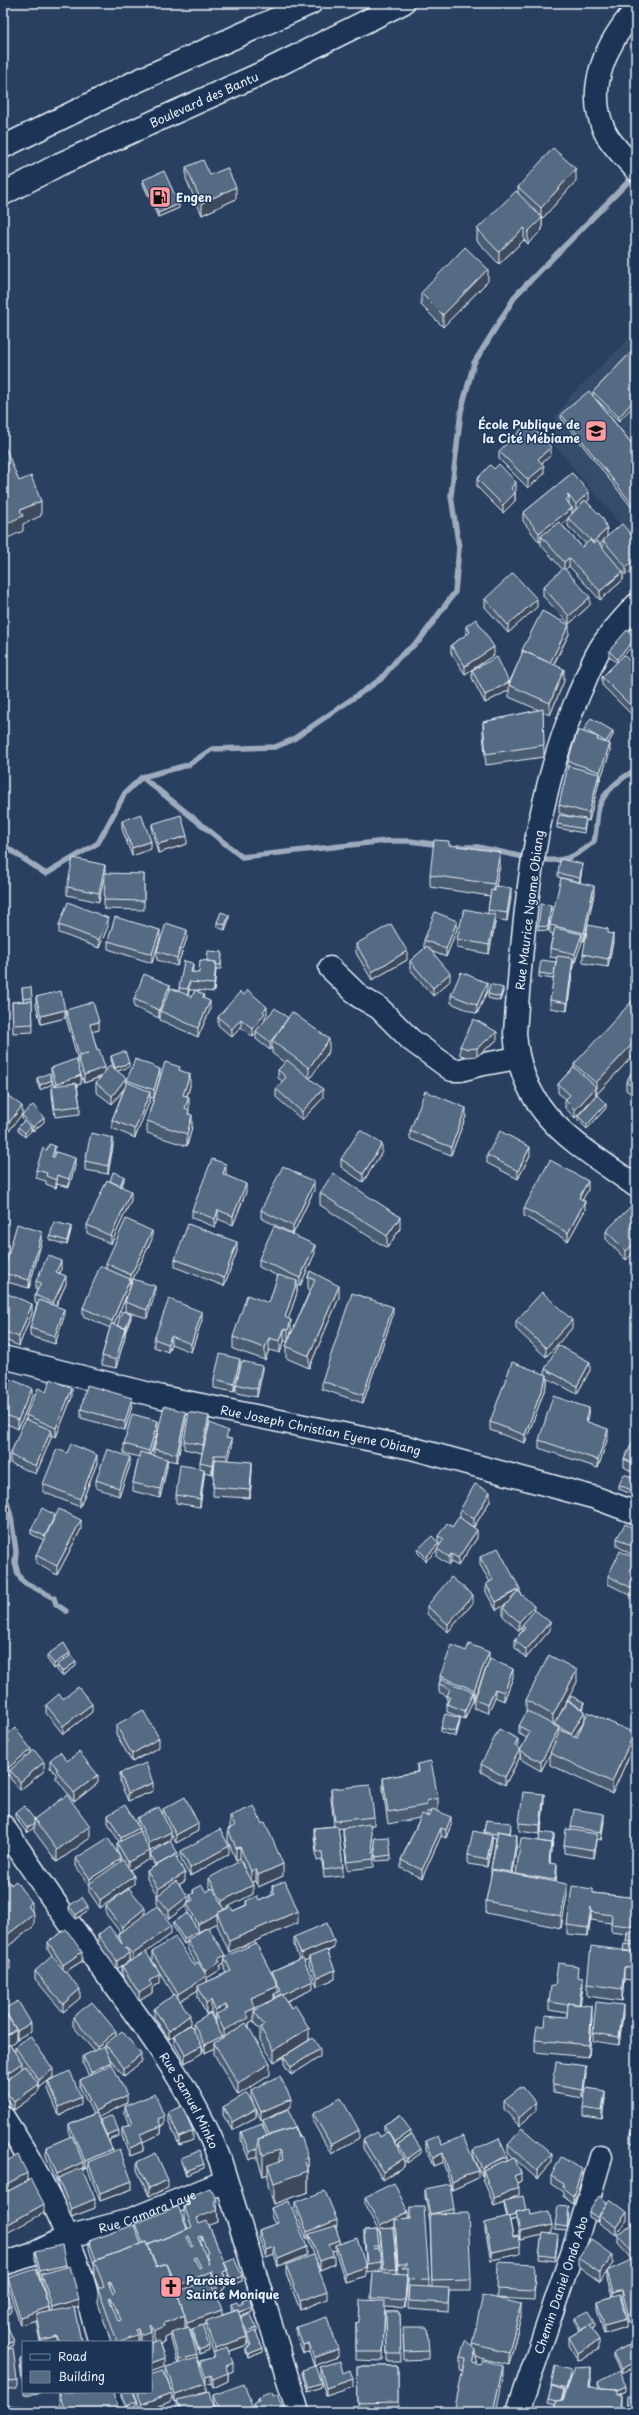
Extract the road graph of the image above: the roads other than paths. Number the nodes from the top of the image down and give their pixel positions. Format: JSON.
{"nodes":[{"id":1,"x":288,"y":3,"type":"edge"},
{"id":2,"x":311,"y":3,"type":"edge"},
{"id":3,"x":403,"y":3,"type":"edge"},
{"id":4,"x":636,"y":9,"type":"edge"},
{"id":5,"x":254,"y":29,"type":"junction"},
{"id":6,"x":6,"y":144,"type":"edge"},
{"id":7,"x":636,"y":170,"type":"edge"},
{"id":8,"x":3,"y":194,"type":"edge"},
{"id":9,"x":636,"y":605,"type":"edge"},
{"id":10,"x":330,"y":968,"type":"dead end"},
{"id":11,"x":517,"y":1058,"type":"junction"},
{"id":12,"x":636,"y":1186,"type":"edge"},
{"id":13,"x":3,"y":1357,"type":"edge"},
{"id":14,"x":636,"y":1512,"type":"edge"},
{"id":15,"x":3,"y":1826,"type":"edge"},
{"id":16,"x":3,"y":2117,"type":"edge"},
{"id":17,"x":601,"y":2157,"type":"dead end"},
{"id":18,"x":226,"y":2181,"type":"junction"},
{"id":19,"x":67,"y":2237,"type":"junction"},
{"id":20,"x":3,"y":2264,"type":"edge"},
{"id":21,"x":100,"y":2341,"type":"edge"},
{"id":22,"x":116,"y":2393,"type":"edge"},
{"id":23,"x":123,"y":2412,"type":"edge"},
{"id":24,"x":298,"y":2412,"type":"edge"},
{"id":25,"x":518,"y":2412,"type":"edge"}],
"edges":[{"from":1,"to":5,"type":"main road"},
{"from":2,"to":5,"type":"main road"},
{"from":3,"to":8,"type":"main road","name":"Boulevard des Bantu"},
{"from":4,"to":7,"type":"main road"},
{"from":5,"to":6,"type":"main road"},
{"from":9,"to":11,"type":"main road","name":"Rue Maurice Ngome Obiang"},
{"from":10,"to":11,"type":"main road"},
{"from":11,"to":12,"type":"main road","name":"Rue Maurice Ngome Obiang"},
{"from":13,"to":14,"type":"main road","name":"Rue Joseph Christian Eyene Obiang"},
{"from":15,"to":18,"type":"main road","name":"Rue Samuel Minko"},
{"from":16,"to":19,"type":"main road"},
{"from":17,"to":25,"type":"main road","name":"Chemin Daniel Ondo Abo"},
{"from":18,"to":19,"type":"main road","name":"Rue Camara Laye"},
{"from":18,"to":24,"type":"main road","name":"Rue Samuel Minko"},
{"from":19,"to":20,"type":"main road","name":"Rue Camara Laye"},
{"from":19,"to":21,"type":"main road"},
{"from":22,"to":23,"type":"main road"}]}
